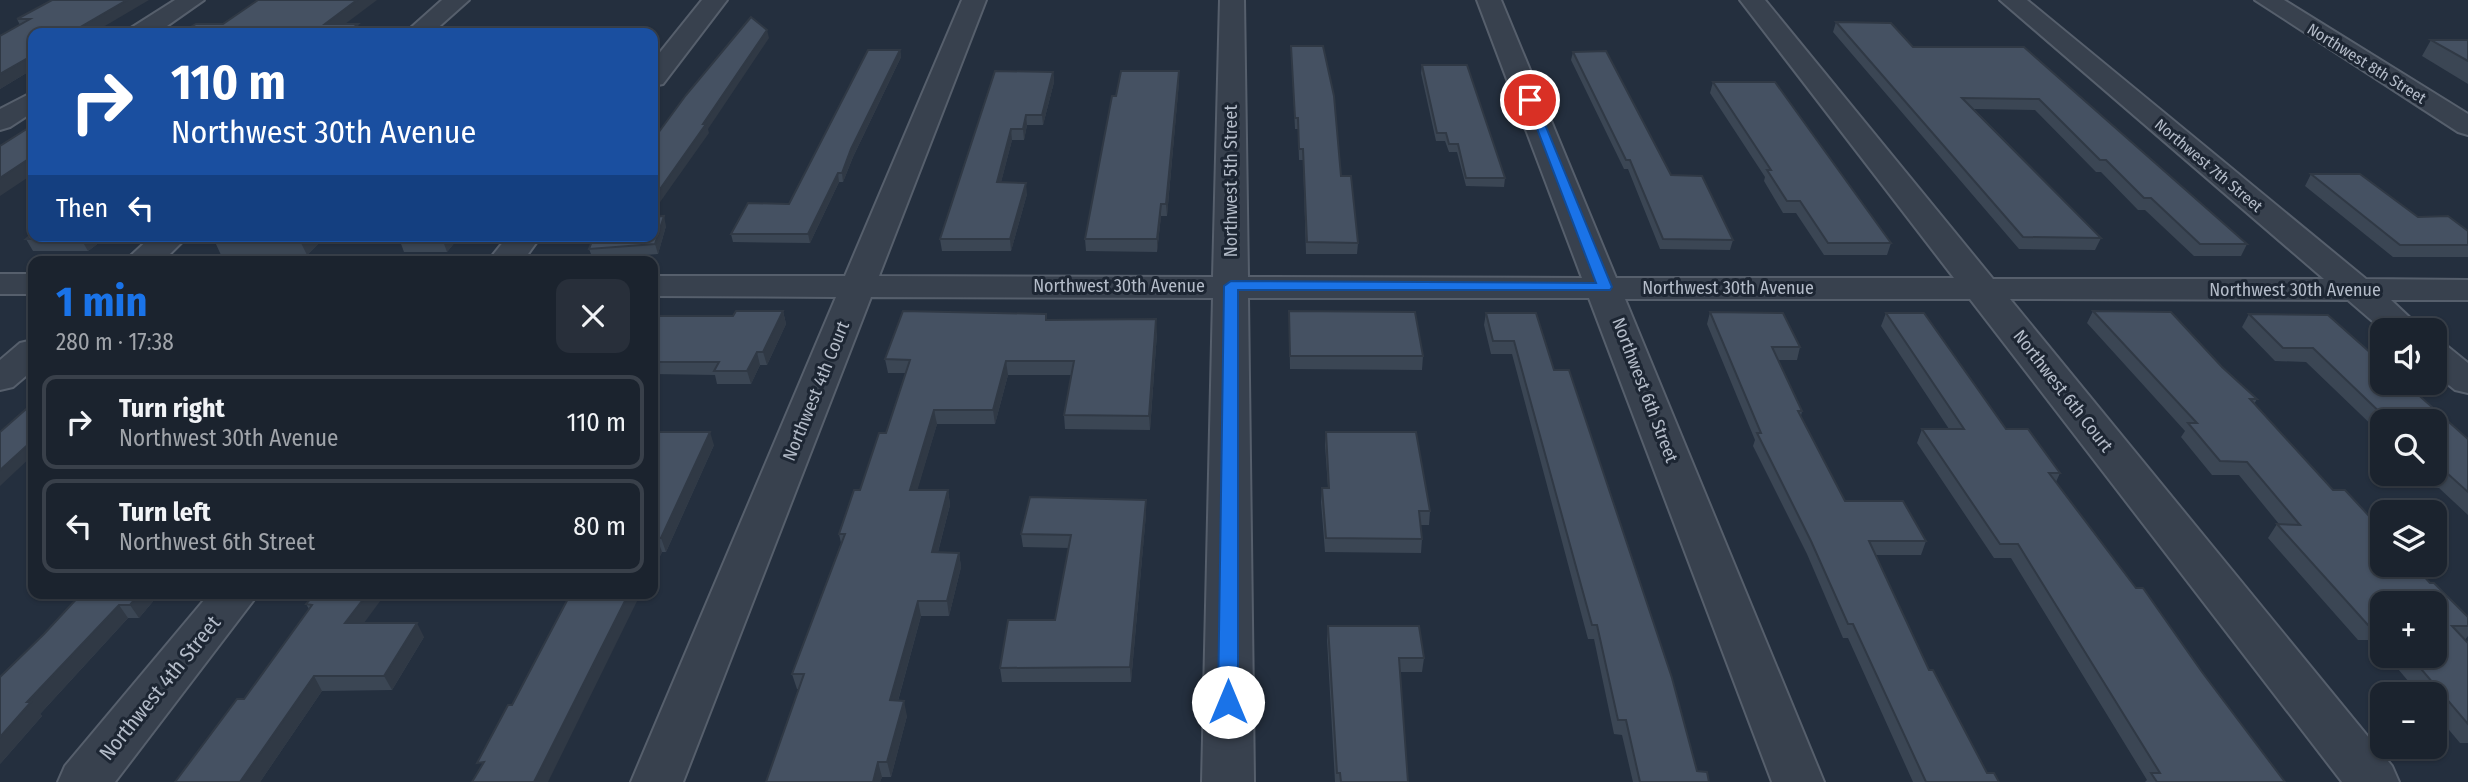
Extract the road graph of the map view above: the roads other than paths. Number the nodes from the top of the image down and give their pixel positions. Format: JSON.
{"nodes":[{"id":1,"x":192,"y":0,"type":"edge"},
{"id":2,"x":457,"y":0,"type":"edge"},
{"id":3,"x":715,"y":0,"type":"edge"},
{"id":4,"x":974,"y":0,"type":"edge"},
{"id":5,"x":1232,"y":0,"type":"edge"},
{"id":6,"x":1489,"y":0,"type":"edge"},
{"id":7,"x":1752,"y":0,"type":"edge"},
{"id":8,"x":2012,"y":0,"type":"edge"},
{"id":9,"x":2267,"y":0,"type":"edge"},
{"id":10,"x":148,"y":28,"type":"edge"},
{"id":11,"x":423,"y":28,"type":"edge"},
{"id":12,"x":658,"y":72,"type":"edge"},
{"id":13,"x":28,"y":103,"type":"edge"},
{"id":14,"x":0,"y":121,"type":"edge"},
{"id":15,"x":2468,"y":126,"type":"edge"},
{"id":16,"x":165,"y":242,"type":"edge"},
{"id":17,"x":520,"y":242,"type":"edge"},
{"id":18,"x":148,"y":256,"type":"edge"},
{"id":19,"x":509,"y":256,"type":"edge"},
{"id":20,"x":0,"y":284,"type":"edge"},
{"id":21,"x":28,"y":284,"type":"edge"},
{"id":22,"x":658,"y":286,"type":"edge"},
{"id":23,"x":1231,"y":286,"type":"junction"},
{"id":24,"x":858,"y":287,"type":"junction"},
{"id":25,"x":1605,"y":287,"type":"junction"},
{"id":26,"x":1981,"y":288,"type":"junction"},
{"id":27,"x":2358,"y":290,"type":"junction"},
{"id":28,"x":2468,"y":290,"type":"edge"},
{"id":29,"x":2391,"y":318,"type":"edge"},
{"id":30,"x":28,"y":355,"type":"edge"},
{"id":31,"x":2447,"y":365,"type":"edge"},
{"id":32,"x":0,"y":379,"type":"edge"},
{"id":33,"x":2468,"y":382,"type":"edge"},
{"id":34,"x":231,"y":599,"type":"edge"},
{"id":35,"x":84,"y":782,"type":"edge"},
{"id":36,"x":657,"y":782,"type":"edge"},
{"id":37,"x":1228,"y":782,"type":"edge"},
{"id":38,"x":1798,"y":782,"type":"edge"},
{"id":39,"x":2373,"y":782,"type":"edge"}],
"edges":[{"from":1,"to":10,"type":"street"},
{"from":2,"to":11,"type":"street"},
{"from":3,"to":12,"type":"street"},
{"from":4,"to":24,"type":"street","name":"Northwest 4th Court"},
{"from":5,"to":23,"type":"street","name":"Northwest 5th Street"},
{"from":6,"to":25,"type":"street","name":"Northwest 6th Street"},
{"from":7,"to":26,"type":"street","name":"Northwest 6th Court"},
{"from":8,"to":27,"type":"street","name":"Northwest 7th Street"},
{"from":9,"to":15,"type":"street","name":"Northwest 8th Street"},
{"from":13,"to":14,"type":"street"},
{"from":16,"to":18,"type":"street"},
{"from":17,"to":19,"type":"street"},
{"from":20,"to":21,"type":"street"},
{"from":22,"to":24,"type":"street","name":"Northwest 30th Avenue"},
{"from":23,"to":24,"type":"street","name":"Northwest 30th Avenue"},
{"from":23,"to":25,"type":"street","name":"Northwest 30th Avenue"},
{"from":23,"to":37,"type":"street","name":"Northwest 5th Street"},
{"from":24,"to":36,"type":"street","name":"Northwest 4th Court"},
{"from":25,"to":26,"type":"street","name":"Northwest 30th Avenue"},
{"from":25,"to":38,"type":"street","name":"Northwest 6th Street"},
{"from":26,"to":27,"type":"street","name":"Northwest 30th Avenue"},
{"from":26,"to":39,"type":"street","name":"Northwest 6th Court"},
{"from":27,"to":28,"type":"street","name":"Northwest 30th Avenue"},
{"from":27,"to":29,"type":"street","name":"Northwest 7th Street"},
{"from":30,"to":32,"type":"street"},
{"from":31,"to":33,"type":"street"},
{"from":34,"to":35,"type":"street","name":"Northwest 4th Street"}]}
